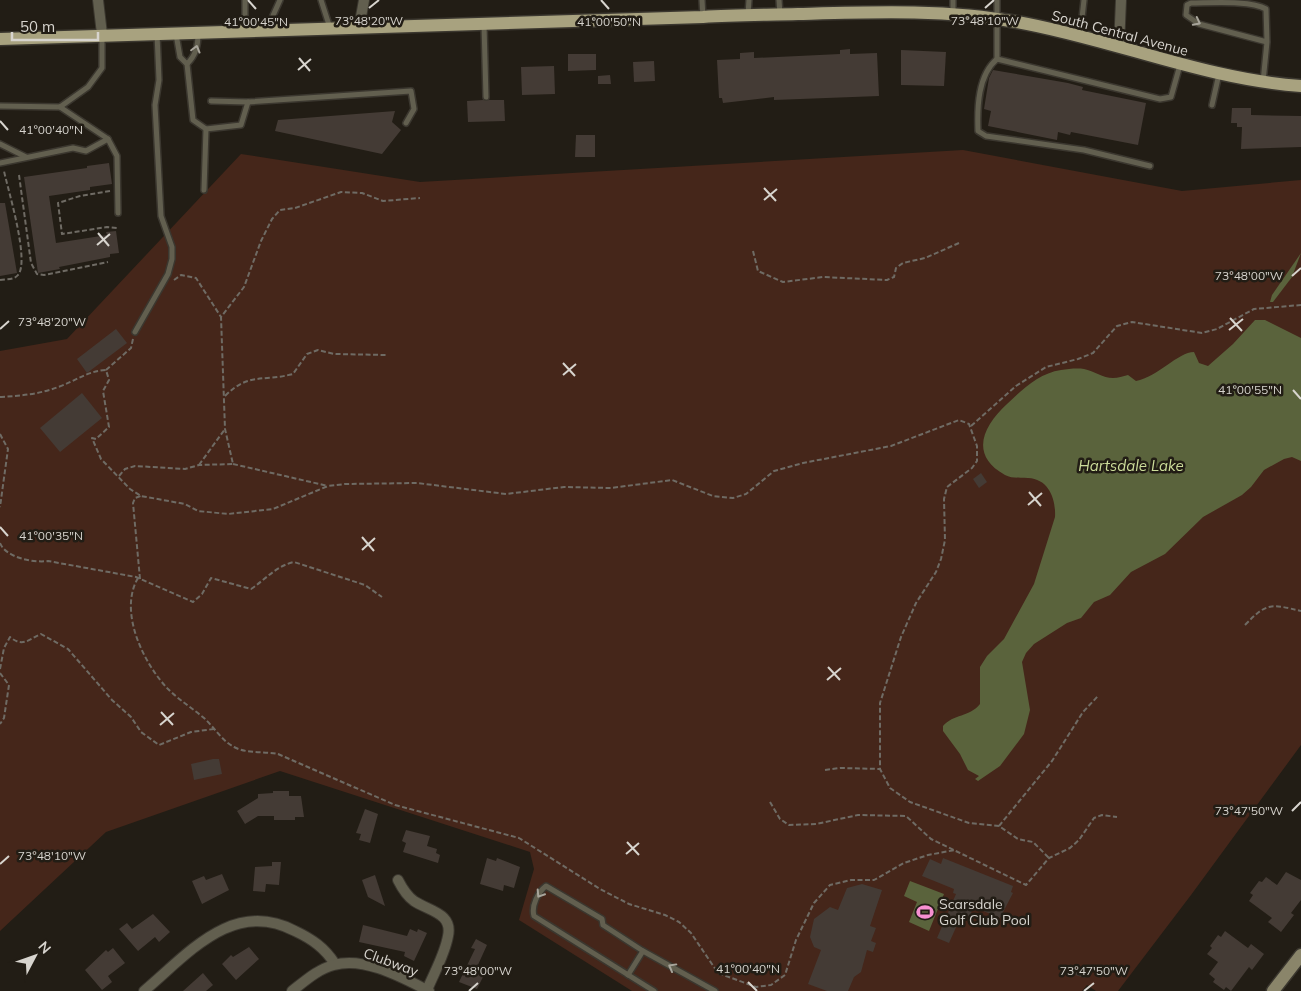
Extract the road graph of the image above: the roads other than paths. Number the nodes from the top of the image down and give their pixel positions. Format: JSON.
{"nodes":[{"id":1,"x":98,"y":0,"type":"edge"},
{"id":2,"x":245,"y":0,"type":"edge"},
{"id":3,"x":280,"y":0,"type":"edge"},
{"id":4,"x":321,"y":0,"type":"edge"},
{"id":5,"x":364,"y":0,"type":"edge"},
{"id":6,"x":702,"y":0,"type":"edge"},
{"id":7,"x":749,"y":0,"type":"edge"},
{"id":8,"x":779,"y":0,"type":"edge"},
{"id":9,"x":953,"y":0,"type":"edge"},
{"id":10,"x":998,"y":0,"type":"edge"},
{"id":11,"x":1084,"y":0,"type":"edge"},
{"id":12,"x":1121,"y":0,"type":"edge"},
{"id":13,"x":748,"y":14,"type":"junction"},
{"id":14,"x":953,"y":14,"type":"junction"},
{"id":15,"x":780,"y":15,"type":"junction"},
{"id":16,"x":703,"y":17,"type":"junction"},
{"id":17,"x":998,"y":20,"type":"junction"},
{"id":18,"x":484,"y":24,"type":"junction"},
{"id":19,"x":330,"y":28,"type":"junction"},
{"id":20,"x":359,"y":28,"type":"junction"},
{"id":21,"x":267,"y":30,"type":"junction"},
{"id":22,"x":245,"y":31,"type":"junction"},
{"id":23,"x":176,"y":32,"type":"junction"},
{"id":24,"x":198,"y":32,"type":"junction"},
{"id":25,"x":156,"y":33,"type":"junction"},
{"id":26,"x":102,"y":34,"type":"junction"},
{"id":27,"x":1080,"y":36,"type":"junction"},
{"id":28,"x":0,"y":39,"type":"edge"},
{"id":29,"x":1267,"y":42,"type":"junction"},
{"id":30,"x":1120,"y":47,"type":"junction"},
{"id":31,"x":997,"y":59,"type":"junction"},
{"id":32,"x":187,"y":64,"type":"junction"},
{"id":33,"x":1180,"y":64,"type":"junction"},
{"id":34,"x":1219,"y":74,"type":"junction"},
{"id":35,"x":1263,"y":82,"type":"junction"},
{"id":36,"x":1301,"y":86,"type":"edge"},
{"id":37,"x":486,"y":96,"type":"dead end"},
{"id":38,"x":211,"y":101,"type":"dead end"},
{"id":39,"x":248,"y":102,"type":"junction"},
{"id":40,"x":1212,"y":105,"type":"dead end"},
{"id":41,"x":0,"y":106,"type":"edge"},
{"id":42,"x":60,"y":107,"type":"junction"},
{"id":43,"x":406,"y":123,"type":"dead end"},
{"id":44,"x":206,"y":129,"type":"junction"},
{"id":45,"x":108,"y":138,"type":"junction"},
{"id":46,"x":0,"y":144,"type":"edge"},
{"id":47,"x":26,"y":158,"type":"junction"},
{"id":48,"x":0,"y":163,"type":"edge"},
{"id":49,"x":1150,"y":166,"type":"dead end"},
{"id":50,"x":204,"y":190,"type":"dead end"},
{"id":51,"x":118,"y":213,"type":"dead end"},
{"id":52,"x":135,"y":332,"type":"road end"},
{"id":53,"x":398,"y":880,"type":"dead end"},
{"id":54,"x":643,"y":951,"type":"junction"},
{"id":55,"x":1301,"y":954,"type":"edge"},
{"id":56,"x":335,"y":964,"type":"junction"},
{"id":57,"x":628,"y":975,"type":"junction"},
{"id":58,"x":428,"y":990,"type":"edge"},
{"id":59,"x":144,"y":991,"type":"edge"},
{"id":60,"x":292,"y":991,"type":"edge"},
{"id":61,"x":654,"y":991,"type":"edge"},
{"id":62,"x":714,"y":991,"type":"edge"},
{"id":63,"x":1273,"y":991,"type":"edge"}],
"edges":[{"from":1,"to":26,"type":"street"},
{"from":2,"to":22,"type":"lane"},
{"from":3,"to":21,"type":"lane"},
{"from":4,"to":19,"type":"lane"},
{"from":5,"to":20,"type":"street"},
{"from":6,"to":16,"type":"lane"},
{"from":7,"to":13,"type":"lane"},
{"from":8,"to":15,"type":"lane"},
{"from":9,"to":14,"type":"lane"},
{"from":10,"to":17,"type":"lane"},
{"from":11,"to":27,"type":"lane"},
{"from":12,"to":30,"type":"street"},
{"from":13,"to":15,"type":"main road","name":"South Central Avenue"},
{"from":13,"to":16,"type":"main road","name":"South Central Avenue"},
{"from":14,"to":15,"type":"main road","name":"South Central Avenue"},
{"from":14,"to":17,"type":"main road","name":"South Central Avenue"},
{"from":16,"to":18,"type":"main road","name":"South Central Avenue"},
{"from":17,"to":27,"type":"main road","name":"South Central Avenue"},
{"from":17,"to":31,"type":"lane"},
{"from":18,"to":20,"type":"main road","name":"South Central Avenue"},
{"from":18,"to":37,"type":"lane"},
{"from":19,"to":20,"type":"main road","name":"South Central Avenue"},
{"from":19,"to":21,"type":"main road","name":"South Central Avenue"},
{"from":21,"to":22,"type":"main road","name":"South Central Avenue"},
{"from":22,"to":24,"type":"main road","name":"South Central Avenue"},
{"from":23,"to":24,"type":"main road","name":"South Central Avenue"},
{"from":23,"to":25,"type":"main road","name":"South Central Avenue"},
{"from":23,"to":32,"type":"lane"},
{"from":32,"to":24,"type":"lane","one_way":true},
{"from":25,"to":26,"type":"main road","name":"South Central Avenue"},
{"from":25,"to":52,"type":"lane"},
{"from":26,"to":28,"type":"main road","name":"South Central Avenue"},
{"from":26,"to":42,"type":"lane"},
{"from":27,"to":30,"type":"main road","name":"South Central Avenue"},
{"from":29,"to":29,"type":"lane","one_way":true},
{"from":29,"to":35,"type":"lane"},
{"from":30,"to":33,"type":"main road","name":"South Central Avenue"},
{"from":31,"to":33,"type":"lane"},
{"from":31,"to":49,"type":"lane"},
{"from":32,"to":44,"type":"lane"},
{"from":33,"to":34,"type":"main road","name":"South Central Avenue"},
{"from":34,"to":35,"type":"main road","name":"South Central Avenue"},
{"from":34,"to":40,"type":"lane"},
{"from":35,"to":36,"type":"main road","name":"South Central Avenue"},
{"from":38,"to":39,"type":"lane"},
{"from":39,"to":43,"type":"lane"},
{"from":39,"to":44,"type":"lane"},
{"from":41,"to":42,"type":"lane"},
{"from":42,"to":45,"type":"lane"},
{"from":44,"to":50,"type":"lane"},
{"from":45,"to":47,"type":"lane"},
{"from":45,"to":51,"type":"lane"},
{"from":46,"to":47,"type":"lane"},
{"from":47,"to":48,"type":"lane"},
{"from":53,"to":58,"type":"street"},
{"from":54,"to":57,"type":"lane"},
{"from":54,"to":57,"type":"lane","one_way":true},
{"from":62,"to":54,"type":"lane","one_way":true},
{"from":55,"to":63,"type":"main road"},
{"from":56,"to":58,"type":"street","name":"Clubway"},
{"from":56,"to":59,"type":"street"},
{"from":56,"to":60,"type":"street","name":"Clubway"},
{"from":57,"to":61,"type":"lane"}]}
